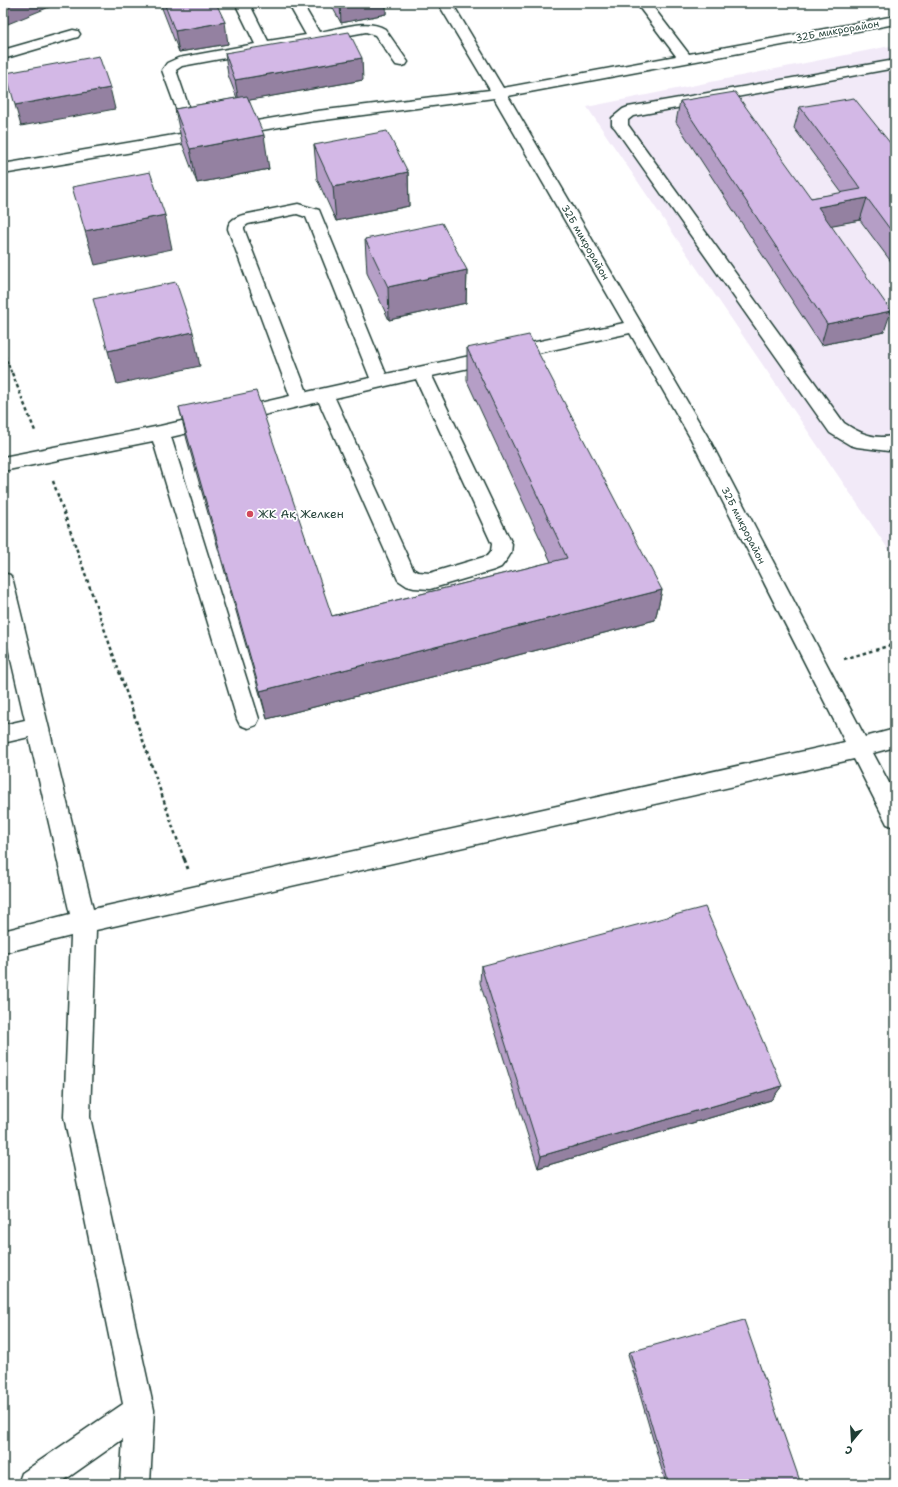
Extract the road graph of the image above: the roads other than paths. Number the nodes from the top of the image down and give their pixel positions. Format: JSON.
{"nodes":[{"id":1,"x":242,"y":3,"type":"edge"},
{"id":2,"x":295,"y":3,"type":"edge"},
{"id":3,"x":444,"y":3,"type":"edge"},
{"id":4,"x":644,"y":3,"type":"edge"},
{"id":5,"x":895,"y":20,"type":"edge"},
{"id":6,"x":73,"y":34,"type":"dead end"},
{"id":7,"x":315,"y":37,"type":"junction"},
{"id":8,"x":263,"y":46,"type":"junction"},
{"id":9,"x":3,"y":55,"type":"edge"},
{"id":10,"x":685,"y":58,"type":"junction"},
{"id":11,"x":401,"y":62,"type":"dead end"},
{"id":12,"x":895,"y":64,"type":"edge"},
{"id":13,"x":499,"y":93,"type":"junction"},
{"id":14,"x":181,"y":105,"type":"dead end"},
{"id":15,"x":3,"y":168,"type":"edge"},
{"id":16,"x":635,"y":326,"type":"junction"},
{"id":17,"x":421,"y":372,"type":"junction"},
{"id":18,"x":380,"y":381,"type":"junction"},
{"id":19,"x":324,"y":394,"type":"junction"},
{"id":20,"x":300,"y":399,"type":"junction"},
{"id":21,"x":160,"y":433,"type":"junction"},
{"id":22,"x":895,"y":442,"type":"edge"},
{"id":23,"x":3,"y":464,"type":"edge"},
{"id":24,"x":3,"y":581,"type":"edge"},
{"id":25,"x":248,"y":719,"type":"dead end"},
{"id":26,"x":38,"y":726,"type":"junction"},
{"id":27,"x":3,"y":734,"type":"edge"},
{"id":28,"x":895,"y":738,"type":"edge"},
{"id":29,"x":859,"y":748,"type":"junction"},
{"id":30,"x":895,"y":817,"type":"edge"},
{"id":31,"x":84,"y":922,"type":"junction"},
{"id":32,"x":3,"y":942,"type":"edge"},
{"id":33,"x":139,"y":1410,"type":"junction"},
{"id":34,"x":33,"y":1484,"type":"edge"},
{"id":35,"x":135,"y":1484,"type":"edge"}],
"edges":[{"from":1,"to":8,"type":"street"},
{"from":2,"to":7,"type":"street"},
{"from":3,"to":13,"type":"street"},
{"from":4,"to":10,"type":"street"},
{"from":5,"to":10,"type":"street","name":"32Б микрорайон"},
{"from":6,"to":9,"type":"street"},
{"from":7,"to":8,"type":"street"},
{"from":7,"to":11,"type":"street"},
{"from":8,"to":14,"type":"street"},
{"from":10,"to":13,"type":"street","name":"32Б микрорайон"},
{"from":12,"to":22,"type":"street"},
{"from":13,"to":15,"type":"street"},
{"from":13,"to":16,"type":"street","name":"32Б микрорайон"},
{"from":16,"to":17,"type":"street"},
{"from":16,"to":29,"type":"street","name":"32Б микрорайон"},
{"from":17,"to":18,"type":"street"},
{"from":17,"to":19,"type":"street"},
{"from":18,"to":19,"type":"street"},
{"from":18,"to":20,"type":"street"},
{"from":19,"to":20,"type":"street"},
{"from":20,"to":21,"type":"street"},
{"from":21,"to":23,"type":"street"},
{"from":21,"to":25,"type":"street"},
{"from":24,"to":26,"type":"street"},
{"from":26,"to":27,"type":"street"},
{"from":26,"to":31,"type":"street"},
{"from":28,"to":29,"type":"street"},
{"from":29,"to":30,"type":"street","name":"32Б микрорайон"},
{"from":29,"to":31,"type":"street"},
{"from":31,"to":32,"type":"street"},
{"from":31,"to":33,"type":"street"},
{"from":33,"to":34,"type":"street"},
{"from":33,"to":35,"type":"street"}]}
